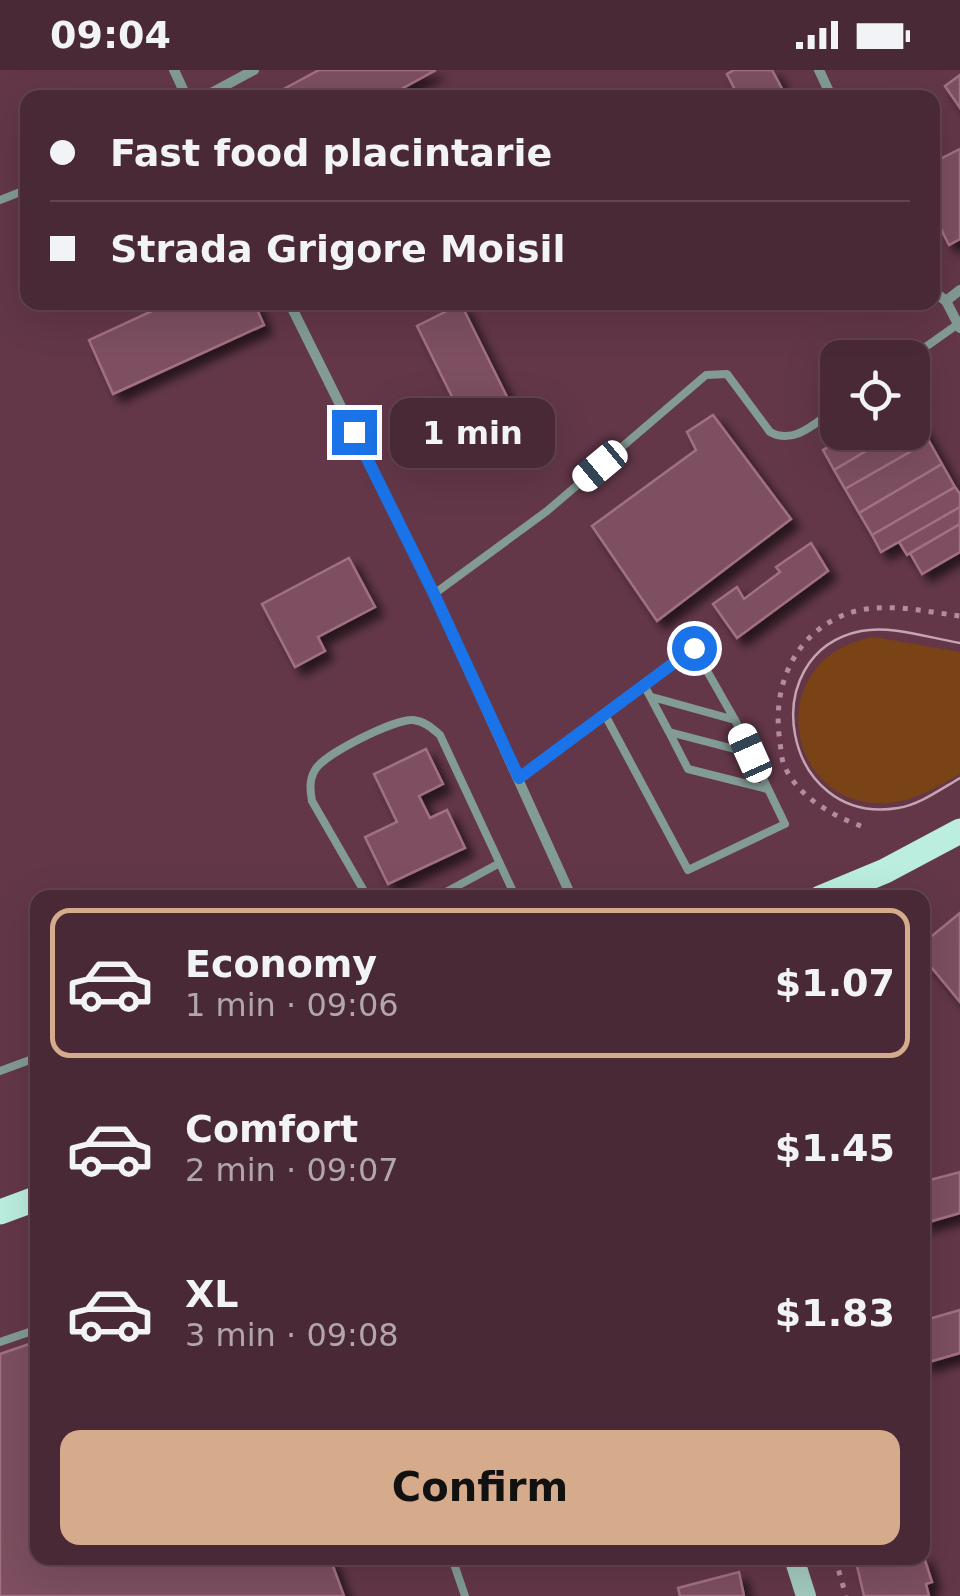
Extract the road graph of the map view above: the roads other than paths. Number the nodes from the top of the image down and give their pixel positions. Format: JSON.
{"nodes":[{"id":1,"x":254,"y":70,"type":"edge"},
{"id":2,"x":217,"y":90,"type":"edge"},
{"id":3,"x":960,"y":290,"type":"edge"},
{"id":4,"x":940,"y":296,"type":"edge"},
{"id":5,"x":946,"y":301,"type":"junction"},
{"id":6,"x":293,"y":310,"type":"edge"},
{"id":7,"x":959,"y":326,"type":"edge"},
{"id":8,"x":930,"y":345,"type":"edge"},
{"id":9,"x":820,"y":419,"type":"edge"},
{"id":10,"x":434,"y":594,"type":"junction"},
{"id":11,"x":644,"y":685,"type":"junction"},
{"id":12,"x":651,"y":696,"type":"junction"},
{"id":13,"x":604,"y":713,"type":"junction"},
{"id":14,"x":734,"y":720,"type":"junction"},
{"id":15,"x":669,"y":732,"type":"junction"},
{"id":16,"x":750,"y":753,"type":"junction"},
{"id":17,"x":519,"y":778,"type":"junction"},
{"id":18,"x":767,"y":789,"type":"junction"},
{"id":19,"x":960,"y":831,"type":"edge"},
{"id":20,"x":498,"y":864,"type":"junction"},
{"id":21,"x":363,"y":890,"type":"edge"},
{"id":22,"x":450,"y":890,"type":"edge"},
{"id":23,"x":512,"y":890,"type":"edge"},
{"id":24,"x":568,"y":890,"type":"edge"},
{"id":25,"x":839,"y":890,"type":"edge"},
{"id":26,"x":30,"y":1060,"type":"edge"},
{"id":27,"x":0,"y":1071,"type":"edge"},
{"id":28,"x":30,"y":1201,"type":"edge"},
{"id":29,"x":0,"y":1212,"type":"edge"},
{"id":30,"x":30,"y":1332,"type":"edge"},
{"id":31,"x":0,"y":1342,"type":"edge"},
{"id":32,"x":454,"y":1565,"type":"edge"},
{"id":33,"x":796,"y":1565,"type":"edge"},
{"id":34,"x":464,"y":1596,"type":"edge"},
{"id":35,"x":806,"y":1596,"type":"edge"}],
"edges":[{"from":1,"to":2,"type":"street"},
{"from":3,"to":5,"type":"street"},
{"from":4,"to":5,"type":"street"},
{"from":5,"to":7,"type":"street"},
{"from":6,"to":10,"type":"street"},
{"from":7,"to":8,"type":"lane"},
{"from":9,"to":10,"type":"lane"},
{"from":10,"to":17,"type":"street"},
{"from":11,"to":12,"type":"lane"},
{"from":11,"to":13,"type":"lane"},
{"from":11,"to":14,"type":"lane"},
{"from":12,"to":14,"type":"lane"},
{"from":12,"to":15,"type":"lane"},
{"from":13,"to":17,"type":"lane"},
{"from":13,"to":18,"type":"lane"},
{"from":14,"to":16,"type":"lane"},
{"from":15,"to":16,"type":"lane"},
{"from":15,"to":18,"type":"lane"},
{"from":16,"to":18,"type":"lane"},
{"from":17,"to":24,"type":"street"},
{"from":19,"to":25,"type":"main road"},
{"from":20,"to":21,"type":"lane"},
{"from":20,"to":22,"type":"lane"},
{"from":20,"to":23,"type":"lane"},
{"from":26,"to":27,"type":"lane"},
{"from":28,"to":29,"type":"main road"},
{"from":30,"to":31,"type":"lane"},
{"from":32,"to":34,"type":"lane"},
{"from":33,"to":35,"type":"main road"}]}
